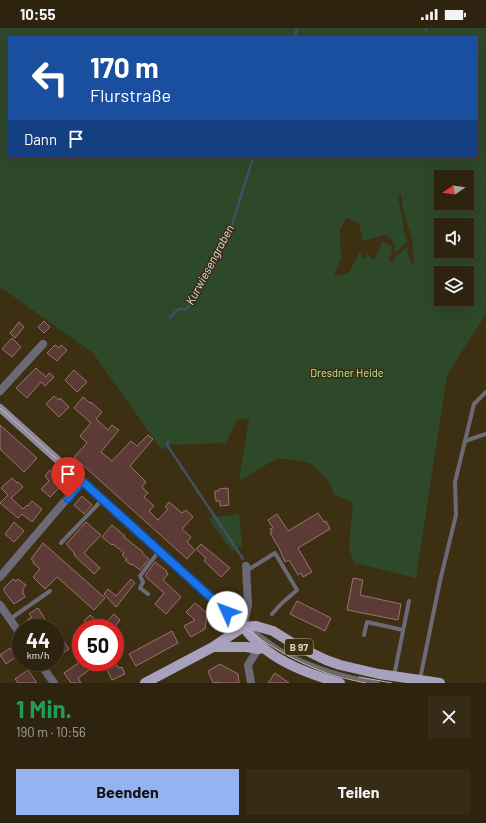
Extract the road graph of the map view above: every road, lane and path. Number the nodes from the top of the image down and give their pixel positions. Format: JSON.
{"nodes":[{"id":1,"x":43,"y":344,"type":"dead end"},
{"id":2,"x":0,"y":391,"type":"edge"},
{"id":3,"x":486,"y":392,"type":"edge"},
{"id":4,"x":0,"y":408,"type":"edge"},
{"id":5,"x":486,"y":434,"type":"edge"},
{"id":6,"x":464,"y":441,"type":"junction"},
{"id":7,"x":82,"y":481,"type":"junction"},
{"id":8,"x":103,"y":500,"type":"junction"},
{"id":9,"x":61,"y":543,"type":"dead end"},
{"id":10,"x":159,"y":550,"type":"junction"},
{"id":11,"x":246,"y":569,"type":"joint"},
{"id":12,"x":0,"y":578,"type":"edge"},
{"id":13,"x":50,"y":591,"type":"dead end"},
{"id":14,"x":148,"y":594,"type":"dead end"},
{"id":15,"x":409,"y":601,"type":"dead end"},
{"id":16,"x":0,"y":605,"type":"edge"},
{"id":17,"x":272,"y":614,"type":"dead end"},
{"id":18,"x":10,"y":619,"type":"junction"},
{"id":19,"x":12,"y":622,"type":"edge"},
{"id":20,"x":243,"y":626,"type":"junction"},
{"id":21,"x":403,"y":630,"type":"junction"},
{"id":22,"x":364,"y":635,"type":"dead end"},
{"id":23,"x":213,"y":647,"type":"junction"},
{"id":24,"x":260,"y":648,"type":"junction"},
{"id":25,"x":287,"y":653,"type":"junction"},
{"id":26,"x":45,"y":671,"type":"edge"},
{"id":27,"x":394,"y":676,"type":"junction"},
{"id":28,"x":420,"y":679,"type":"junction"},
{"id":29,"x":54,"y":683,"type":"edge"},
{"id":30,"x":145,"y":683,"type":"edge"},
{"id":31,"x":251,"y":683,"type":"edge"},
{"id":32,"x":340,"y":683,"type":"edge"},
{"id":33,"x":378,"y":683,"type":"edge"},
{"id":34,"x":440,"y":683,"type":"edge"}],
"edges":[{"from":1,"to":2,"type":"street"},
{"from":3,"to":6,"type":"lane"},
{"from":4,"to":7,"type":"main road"},
{"from":5,"to":6,"type":"lane"},
{"from":6,"to":28,"type":"lane"},
{"from":7,"to":8,"type":"main road"},
{"from":7,"to":12,"type":"street"},
{"from":8,"to":9,"type":"lane"},
{"from":8,"to":10,"type":"main road"},
{"from":10,"to":14,"type":"lane"},
{"from":10,"to":20,"type":"main road"},
{"from":11,"to":17,"type":"lane"},
{"from":11,"to":20,"type":"street"},
{"from":13,"to":18,"type":"lane"},
{"from":15,"to":21,"type":"lane"},
{"from":16,"to":18,"type":"street"},
{"from":18,"to":19,"type":"street"},
{"from":20,"to":23,"type":"main road"},
{"from":20,"to":24,"type":"main road","number":"B 97"},
{"from":20,"to":25,"type":"lane"},
{"from":20,"to":27,"type":"main road","number":"B 97"},
{"from":21,"to":22,"type":"lane"},
{"from":21,"to":27,"type":"lane"},
{"from":23,"to":24,"type":"main road"},
{"from":23,"to":30,"type":"main road"},
{"from":24,"to":25,"type":"lane"},
{"from":24,"to":31,"type":"street"},
{"from":24,"to":32,"type":"main road","number":"B 97"},
{"from":25,"to":33,"type":"lane"},
{"from":26,"to":29,"type":"street"},
{"from":27,"to":28,"type":"main road","number":"B 97"},
{"from":28,"to":34,"type":"main road","number":"B 97"}]}
